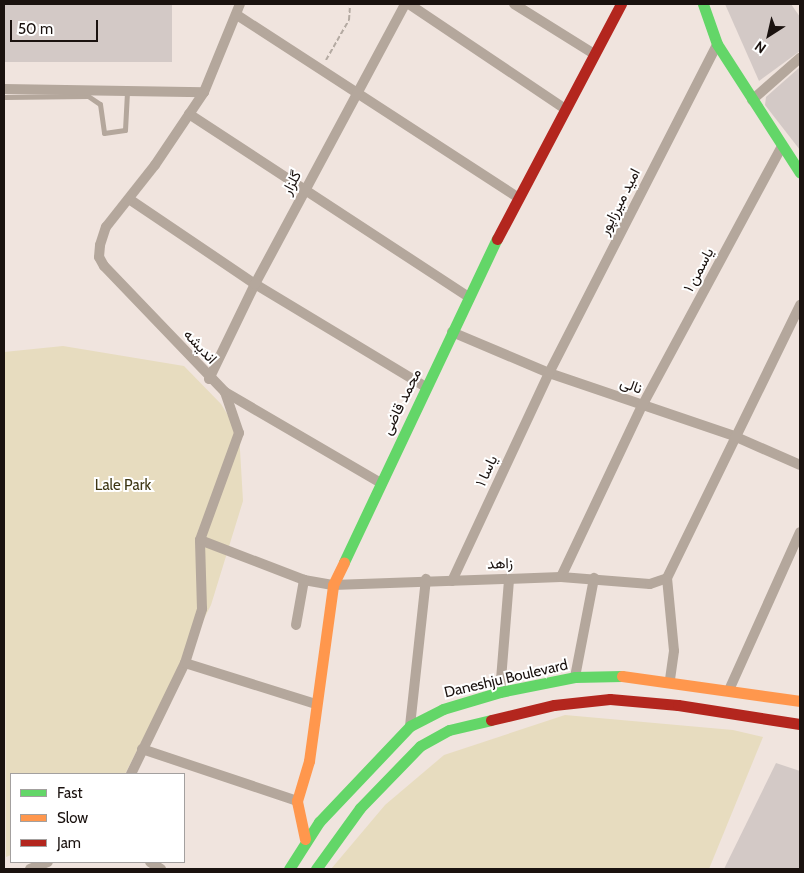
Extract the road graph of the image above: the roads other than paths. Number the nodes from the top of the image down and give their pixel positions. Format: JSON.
{"nodes":[{"id":1,"x":240,"y":4,"type":"edge"},
{"id":2,"x":405,"y":4,"type":"edge"},
{"id":3,"x":409,"y":4,"type":"edge"},
{"id":4,"x":514,"y":4,"type":"edge"},
{"id":5,"x":620,"y":4,"type":"edge"},
{"id":6,"x":703,"y":4,"type":"edge"},
{"id":7,"x":237,"y":15,"type":"junction"},
{"id":8,"x":717,"y":44,"type":"junction"},
{"id":9,"x":594,"y":54,"type":"junction"},
{"id":10,"x":800,"y":58,"type":"edge"},
{"id":11,"x":4,"y":89,"type":"edge"},
{"id":12,"x":126,"y":91,"type":"junction"},
{"id":13,"x":204,"y":92,"type":"junction"},
{"id":14,"x":356,"y":95,"type":"junction"},
{"id":15,"x":4,"y":97,"type":"edge"},
{"id":16,"x":752,"y":100,"type":"junction"},
{"id":17,"x":565,"y":108,"type":"junction"},
{"id":18,"x":189,"y":114,"type":"junction"},
{"id":19,"x":781,"y":148,"type":"junction"},
{"id":20,"x":800,"y":172,"type":"edge"},
{"id":21,"x":305,"y":190,"type":"junction"},
{"id":22,"x":517,"y":198,"type":"junction"},
{"id":23,"x":129,"y":199,"type":"junction"},
{"id":24,"x":255,"y":284,"type":"junction"},
{"id":25,"x":469,"y":297,"type":"junction"},
{"id":26,"x":800,"y":305,"type":"edge"},
{"id":27,"x":452,"y":332,"type":"junction"},
{"id":28,"x":549,"y":373,"type":"junction"},
{"id":29,"x":209,"y":379,"type":"junction"},
{"id":30,"x":426,"y":387,"type":"junction"},
{"id":31,"x":225,"y":392,"type":"junction"},
{"id":32,"x":642,"y":406,"type":"junction"},
{"id":33,"x":734,"y":436,"type":"junction"},
{"id":34,"x":800,"y":465,"type":"edge"},
{"id":35,"x":379,"y":482,"type":"junction"},
{"id":36,"x":800,"y":532,"type":"edge"},
{"id":37,"x":200,"y":540,"type":"junction"},
{"id":38,"x":562,"y":577,"type":"junction"},
{"id":39,"x":508,"y":578,"type":"junction"},
{"id":40,"x":594,"y":578,"type":"junction"},
{"id":41,"x":667,"y":578,"type":"junction"},
{"id":42,"x":304,"y":580,"type":"junction"},
{"id":43,"x":426,"y":580,"type":"junction"},
{"id":44,"x":452,"y":581,"type":"junction"},
{"id":45,"x":333,"y":584,"type":"junction"},
{"id":46,"x":296,"y":625,"type":"dead end"},
{"id":47,"x":185,"y":663,"type":"junction"},
{"id":48,"x":575,"y":677,"type":"junction"},
{"id":49,"x":670,"y":681,"type":"junction"},
{"id":50,"x":729,"y":690,"type":"junction"},
{"id":51,"x":500,"y":692,"type":"junction"},
{"id":52,"x":800,"y":701,"type":"edge"},
{"id":53,"x":316,"y":704,"type":"junction"},
{"id":54,"x":800,"y":724,"type":"edge"},
{"id":55,"x":410,"y":726,"type":"junction"},
{"id":56,"x":142,"y":749,"type":"junction"},
{"id":57,"x":131,"y":773,"type":"edge"},
{"id":58,"x":297,"y":801,"type":"junction"},
{"id":59,"x":305,"y":839,"type":"junction"},
{"id":60,"x":45,"y":863,"type":"edge"},
{"id":61,"x":30,"y":869,"type":"edge"},
{"id":62,"x":289,"y":869,"type":"edge"},
{"id":63,"x":316,"y":869,"type":"edge"}],
"edges":[{"from":1,"to":7,"type":"street","name":"اندیشه"},
{"from":2,"to":14,"type":"street","name":"گلزار"},
{"from":3,"to":17,"type":"street"},
{"from":4,"to":9,"type":"street"},
{"from":5,"to":9,"type":"main road","name":"محمد قاضی"},
{"from":6,"to":8,"type":"main road"},
{"from":7,"to":13,"type":"street","name":"اندیشه"},
{"from":7,"to":14,"type":"street"},
{"from":8,"to":16,"type":"main road"},
{"from":8,"to":28,"type":"street","name":"امید میرزاپور"},
{"from":9,"to":17,"type":"main road","name":"محمد قاضی"},
{"from":10,"to":16,"type":"street"},
{"from":11,"to":12,"type":"street"},
{"from":12,"to":13,"type":"street"},
{"from":12,"to":15,"type":"lane"},
{"from":13,"to":18,"type":"street","name":"اندیشه"},
{"from":14,"to":21,"type":"street","name":"گلزار"},
{"from":14,"to":22,"type":"street"},
{"from":16,"to":19,"type":"main road"},
{"from":17,"to":22,"type":"main road","name":"محمد قاضی"},
{"from":18,"to":21,"type":"street"},
{"from":18,"to":23,"type":"street","name":"اندیشه"},
{"from":19,"to":20,"type":"main road"},
{"from":19,"to":32,"type":"street","name":"یاسمن ۱"},
{"from":21,"to":24,"type":"street","name":"گلزار"},
{"from":21,"to":25,"type":"street"},
{"from":22,"to":25,"type":"main road","name":"محمد قاضی"},
{"from":23,"to":24,"type":"street"},
{"from":23,"to":29,"type":"street","name":"اندیشه"},
{"from":24,"to":29,"type":"street","name":"گلزار"},
{"from":24,"to":30,"type":"street"},
{"from":25,"to":27,"type":"main road","name":"محمد قاضی"},
{"from":26,"to":33,"type":"street"},
{"from":27,"to":28,"type":"street","name":"نالی"},
{"from":27,"to":30,"type":"main road","name":"محمد قاضی"},
{"from":28,"to":32,"type":"street","name":"نالی"},
{"from":28,"to":44,"type":"street","name":"یاسا ۱"},
{"from":29,"to":31,"type":"street","name":"اندیشه"},
{"from":30,"to":35,"type":"main road","name":"محمد قاضی"},
{"from":31,"to":35,"type":"street","name":"اندیشه"},
{"from":31,"to":37,"type":"street"},
{"from":32,"to":33,"type":"street","name":"نالی"},
{"from":32,"to":38,"type":"street","name":"یاسمن ۱"},
{"from":33,"to":34,"type":"street","name":"نالی"},
{"from":33,"to":41,"type":"street"},
{"from":35,"to":45,"type":"main road","name":"محمد قاضی"},
{"from":36,"to":50,"type":"street"},
{"from":37,"to":42,"type":"street","name":"زاهد"},
{"from":37,"to":47,"type":"street"},
{"from":38,"to":39,"type":"street","name":"زاهد"},
{"from":38,"to":40,"type":"street","name":"زاهد"},
{"from":39,"to":44,"type":"street","name":"زاهد"},
{"from":39,"to":51,"type":"street"},
{"from":40,"to":41,"type":"street","name":"زاهد"},
{"from":40,"to":48,"type":"street"},
{"from":41,"to":49,"type":"street"},
{"from":42,"to":45,"type":"street","name":"زاهد"},
{"from":42,"to":46,"type":"street"},
{"from":43,"to":44,"type":"street","name":"زاهد"},
{"from":43,"to":45,"type":"street","name":"زاهد"},
{"from":43,"to":55,"type":"street"},
{"from":45,"to":53,"type":"main road","name":"محمد قاضی"},
{"from":47,"to":53,"type":"street"},
{"from":47,"to":56,"type":"street"},
{"from":48,"to":49,"type":"main road","name":"Daneshju Boulevard"},
{"from":48,"to":51,"type":"main road","name":"Daneshju Boulevard"},
{"from":49,"to":50,"type":"main road","name":"Daneshju Boulevard"},
{"from":50,"to":52,"type":"main road","name":"Daneshju Boulevard"},
{"from":51,"to":55,"type":"main road","name":"Daneshju Boulevard"},
{"from":53,"to":58,"type":"main road","name":"محمد قاضی"},
{"from":54,"to":63,"type":"main road"},
{"from":55,"to":59,"type":"main road","name":"Daneshju Boulevard"},
{"from":56,"to":57,"type":"street"},
{"from":56,"to":58,"type":"street"},
{"from":58,"to":59,"type":"main road","name":"محمد قاضی"},
{"from":59,"to":62,"type":"main road","name":"Daneshju Boulevard"},
{"from":60,"to":61,"type":"street"}]}
